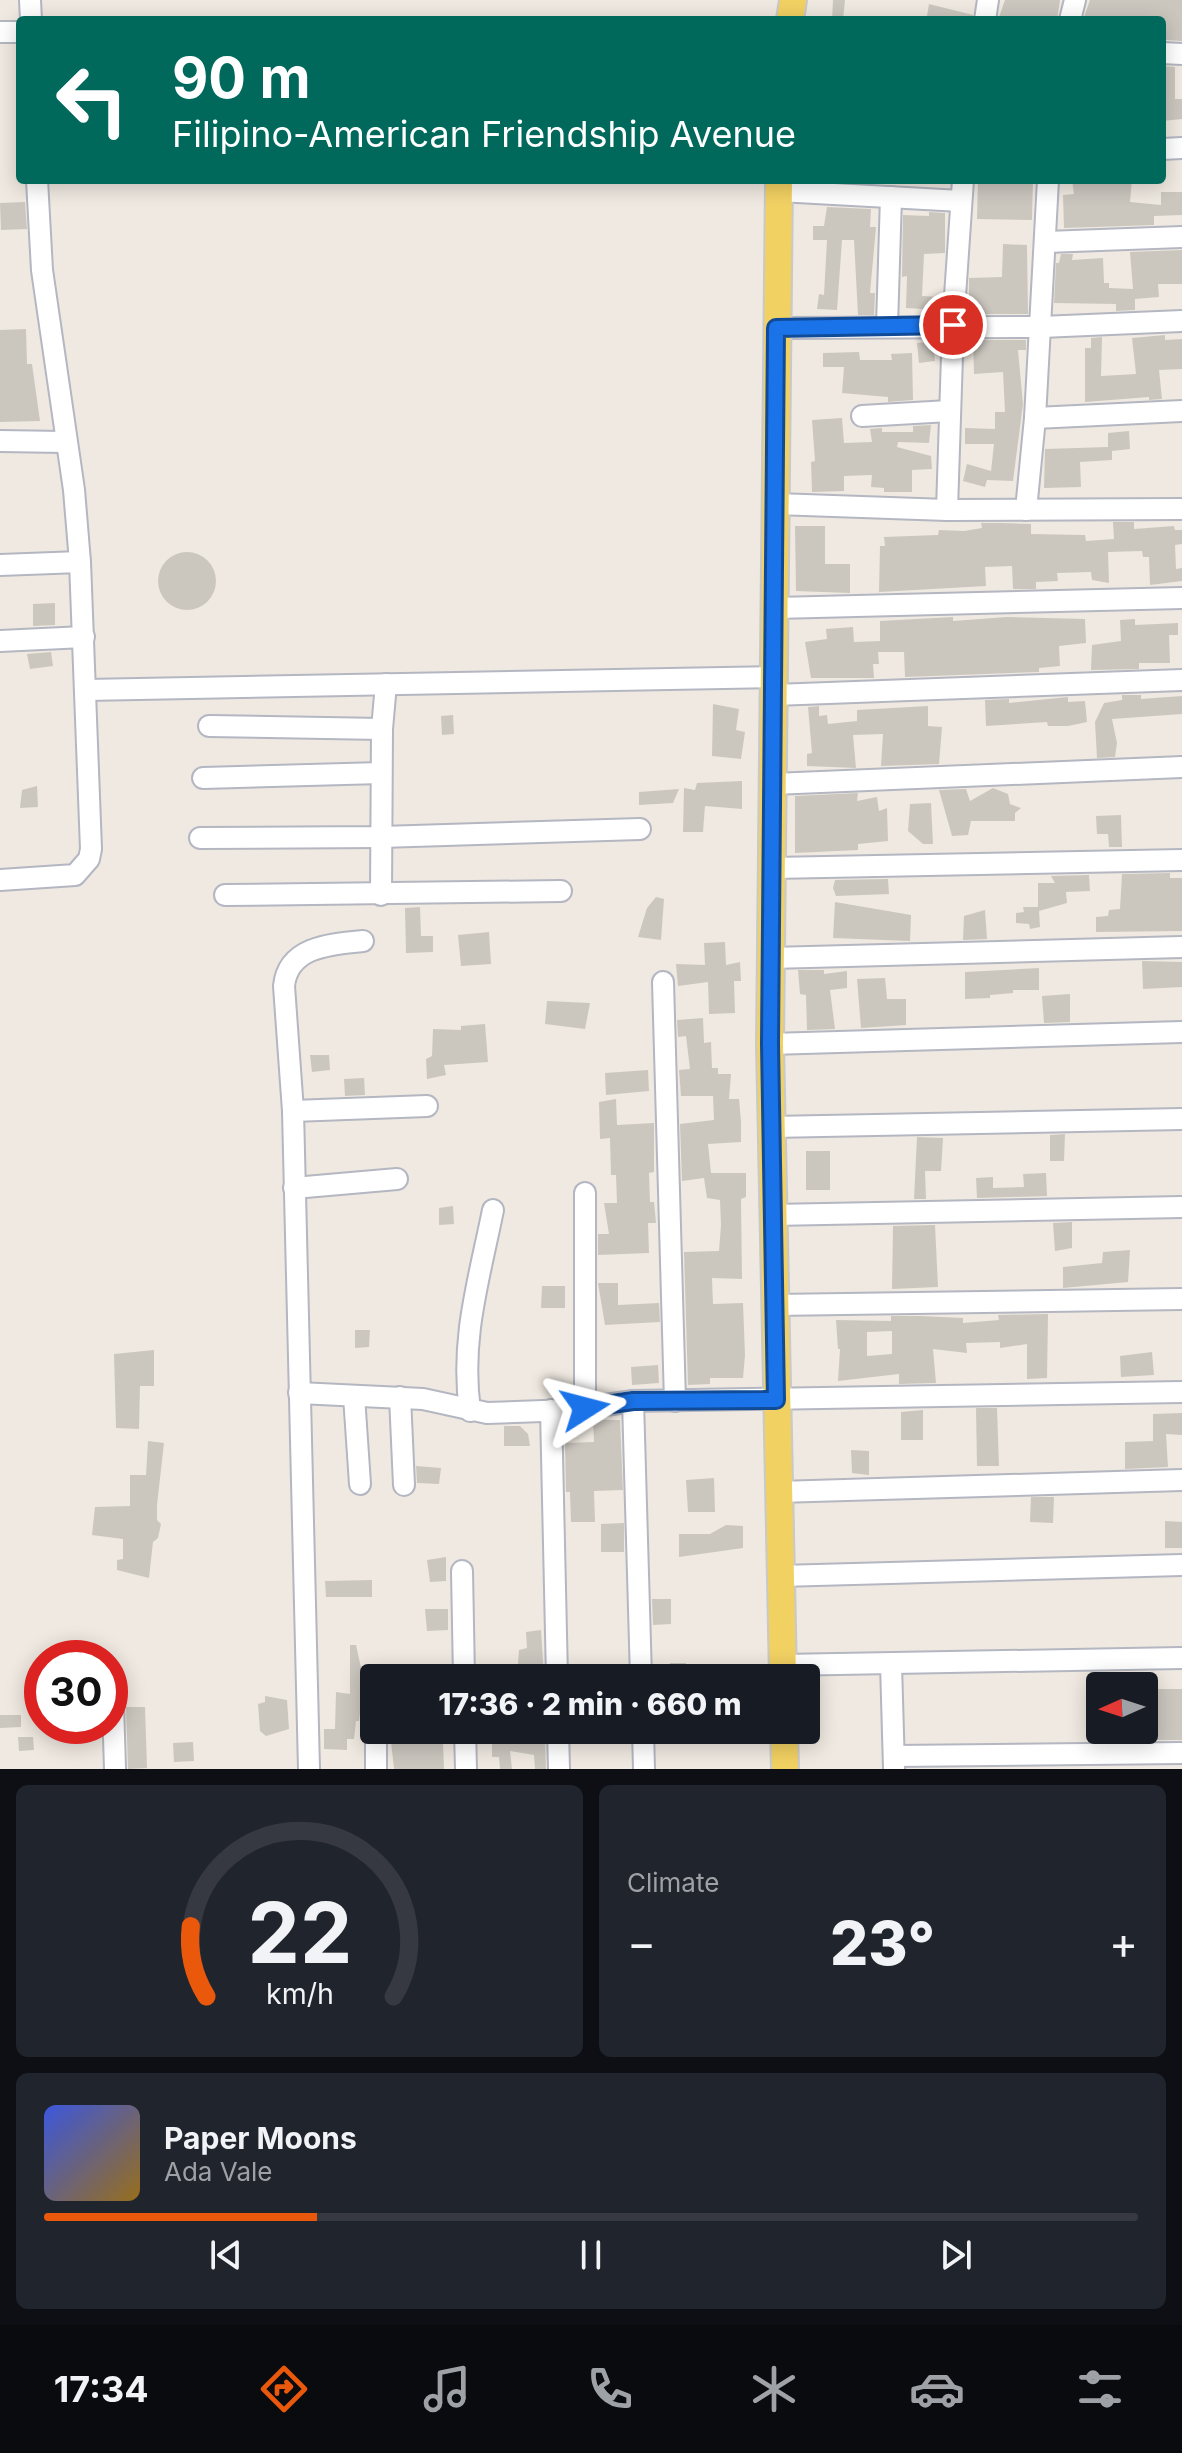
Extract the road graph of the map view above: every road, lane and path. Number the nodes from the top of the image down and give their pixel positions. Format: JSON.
{"nodes":[{"id":1,"x":37,"y":184,"type":"edge"},
{"id":2,"x":963,"y":184,"type":"edge"},
{"id":3,"x":1048,"y":184,"type":"edge"},
{"id":4,"x":779,"y":185,"type":"edge"},
{"id":5,"x":891,"y":197,"type":"junction"},
{"id":6,"x":961,"y":201,"type":"junction"},
{"id":7,"x":1182,"y":237,"type":"edge"},
{"id":8,"x":1046,"y":242,"type":"junction"},
{"id":9,"x":1182,"y":321,"type":"edge"},
{"id":10,"x":953,"y":325,"type":"junction"},
{"id":11,"x":887,"y":326,"type":"junction"},
{"id":12,"x":1041,"y":327,"type":"junction"},
{"id":13,"x":776,"y":328,"type":"junction"},
{"id":14,"x":949,"y":411,"type":"junction"},
{"id":15,"x":1182,"y":411,"type":"edge"},
{"id":16,"x":862,"y":416,"type":"dead end"},
{"id":17,"x":1035,"y":418,"type":"junction"},
{"id":18,"x":0,"y":441,"type":"edge"},
{"id":19,"x":64,"y":442,"type":"junction"},
{"id":20,"x":776,"y":504,"type":"junction"},
{"id":21,"x":1182,"y":509,"type":"edge"},
{"id":22,"x":947,"y":510,"type":"junction"},
{"id":23,"x":1026,"y":510,"type":"junction"},
{"id":24,"x":80,"y":562,"type":"junction"},
{"id":25,"x":0,"y":565,"type":"edge"},
{"id":26,"x":1182,"y":598,"type":"edge"},
{"id":27,"x":776,"y":608,"type":"junction"},
{"id":28,"x":84,"y":637,"type":"junction"},
{"id":29,"x":0,"y":641,"type":"edge"},
{"id":30,"x":1182,"y":680,"type":"edge"},
{"id":31,"x":386,"y":684,"type":"junction"},
{"id":32,"x":774,"y":686,"type":"junction"},
{"id":33,"x":86,"y":690,"type":"junction"},
{"id":34,"x":209,"y":726,"type":"dead end"},
{"id":35,"x":382,"y":729,"type":"junction"},
{"id":36,"x":1182,"y":767,"type":"edge"},
{"id":37,"x":381,"y":773,"type":"junction"},
{"id":38,"x":203,"y":778,"type":"dead end"},
{"id":39,"x":773,"y":784,"type":"junction"},
{"id":40,"x":640,"y":829,"type":"dead end"},
{"id":41,"x":381,"y":837,"type":"junction"},
{"id":42,"x":200,"y":838,"type":"dead end"},
{"id":43,"x":1182,"y":860,"type":"edge"},
{"id":44,"x":773,"y":868,"type":"junction"},
{"id":45,"x":0,"y":880,"type":"edge"},
{"id":46,"x":561,"y":891,"type":"dead end"},
{"id":47,"x":225,"y":895,"type":"dead end"},
{"id":48,"x":381,"y":895,"type":"junction"},
{"id":49,"x":363,"y":941,"type":"dead end"},
{"id":50,"x":1182,"y":947,"type":"edge"},
{"id":51,"x":771,"y":958,"type":"junction"},
{"id":52,"x":663,"y":982,"type":"dead end"},
{"id":53,"x":1182,"y":1032,"type":"edge"},
{"id":54,"x":770,"y":1044,"type":"junction"},
{"id":55,"x":427,"y":1106,"type":"dead end"},
{"id":56,"x":293,"y":1111,"type":"junction"},
{"id":57,"x":1182,"y":1119,"type":"edge"},
{"id":58,"x":771,"y":1127,"type":"junction"},
{"id":59,"x":397,"y":1179,"type":"dead end"},
{"id":60,"x":294,"y":1188,"type":"junction"},
{"id":61,"x":585,"y":1193,"type":"dead end"},
{"id":62,"x":1182,"y":1207,"type":"edge"},
{"id":63,"x":493,"y":1210,"type":"dead end"},
{"id":64,"x":773,"y":1215,"type":"junction"},
{"id":65,"x":1182,"y":1299,"type":"edge"},
{"id":66,"x":775,"y":1305,"type":"junction"},
{"id":67,"x":1182,"y":1392,"type":"edge"},
{"id":68,"x":299,"y":1393,"type":"junction"},
{"id":69,"x":354,"y":1396,"type":"junction"},
{"id":70,"x":400,"y":1397,"type":"junction"},
{"id":71,"x":776,"y":1400,"type":"junction"},
{"id":72,"x":633,"y":1401,"type":"junction"},
{"id":73,"x":675,"y":1401,"type":"junction"},
{"id":74,"x":585,"y":1408,"type":"junction"},
{"id":75,"x":551,"y":1410,"type":"junction"},
{"id":76,"x":470,"y":1411,"type":"junction"},
{"id":77,"x":1182,"y":1480,"type":"edge"},
{"id":78,"x":360,"y":1484,"type":"dead end"},
{"id":79,"x":404,"y":1485,"type":"dead end"},
{"id":80,"x":778,"y":1492,"type":"junction"},
{"id":81,"x":1182,"y":1565,"type":"edge"},
{"id":82,"x":462,"y":1571,"type":"dead end"},
{"id":83,"x":780,"y":1576,"type":"junction"},
{"id":84,"x":1182,"y":1658,"type":"edge"},
{"id":85,"x":464,"y":1664,"type":"edge"},
{"id":86,"x":557,"y":1664,"type":"edge"},
{"id":87,"x":641,"y":1664,"type":"edge"},
{"id":88,"x":783,"y":1664,"type":"edge"},
{"id":89,"x":891,"y":1664,"type":"junction"},
{"id":90,"x":820,"y":1669,"type":"edge"},
{"id":91,"x":114,"y":1744,"type":"edge"},
{"id":92,"x":465,"y":1744,"type":"edge"},
{"id":93,"x":558,"y":1744,"type":"edge"},
{"id":94,"x":643,"y":1744,"type":"edge"},
{"id":95,"x":784,"y":1744,"type":"edge"},
{"id":96,"x":376,"y":1745,"type":"dead end"},
{"id":97,"x":1182,"y":1753,"type":"edge"},
{"id":98,"x":894,"y":1762,"type":"edge"},
{"id":99,"x":115,"y":1769,"type":"edge"},
{"id":100,"x":309,"y":1769,"type":"edge"},
{"id":101,"x":376,"y":1769,"type":"edge"},
{"id":102,"x":466,"y":1769,"type":"edge"},
{"id":103,"x":559,"y":1769,"type":"edge"},
{"id":104,"x":644,"y":1769,"type":"edge"},
{"id":105,"x":785,"y":1769,"type":"edge"}],
"edges":[{"from":1,"to":19,"type":"street"},
{"from":2,"to":6,"type":"street"},
{"from":3,"to":8,"type":"street"},
{"from":4,"to":5,"type":"street"},
{"from":4,"to":13,"type":"main road"},
{"from":5,"to":6,"type":"street"},
{"from":5,"to":11,"type":"street"},
{"from":6,"to":10,"type":"street"},
{"from":7,"to":8,"type":"street"},
{"from":8,"to":12,"type":"street"},
{"from":9,"to":12,"type":"street"},
{"from":10,"to":11,"type":"street"},
{"from":10,"to":12,"type":"street"},
{"from":10,"to":14,"type":"street"},
{"from":11,"to":13,"type":"street"},
{"from":12,"to":17,"type":"street"},
{"from":13,"to":20,"type":"main road"},
{"from":14,"to":16,"type":"street"},
{"from":14,"to":22,"type":"street"},
{"from":15,"to":17,"type":"street"},
{"from":17,"to":23,"type":"street"},
{"from":18,"to":19,"type":"street"},
{"from":19,"to":24,"type":"street"},
{"from":20,"to":22,"type":"street"},
{"from":20,"to":27,"type":"main road"},
{"from":21,"to":23,"type":"street"},
{"from":22,"to":23,"type":"street"},
{"from":24,"to":25,"type":"street"},
{"from":24,"to":28,"type":"street"},
{"from":26,"to":27,"type":"street"},
{"from":27,"to":32,"type":"main road"},
{"from":28,"to":29,"type":"street"},
{"from":28,"to":33,"type":"street"},
{"from":30,"to":32,"type":"street"},
{"from":31,"to":32,"type":"street"},
{"from":31,"to":33,"type":"street"},
{"from":31,"to":35,"type":"street"},
{"from":32,"to":39,"type":"main road"},
{"from":33,"to":45,"type":"street"},
{"from":34,"to":35,"type":"street"},
{"from":35,"to":37,"type":"street"},
{"from":36,"to":39,"type":"street"},
{"from":37,"to":38,"type":"street"},
{"from":37,"to":41,"type":"street"},
{"from":39,"to":44,"type":"main road"},
{"from":40,"to":41,"type":"street"},
{"from":41,"to":42,"type":"street"},
{"from":41,"to":48,"type":"street"},
{"from":43,"to":44,"type":"street"},
{"from":44,"to":51,"type":"main road"},
{"from":46,"to":48,"type":"street"},
{"from":47,"to":48,"type":"street"},
{"from":49,"to":56,"type":"street"},
{"from":50,"to":51,"type":"street"},
{"from":51,"to":54,"type":"main road"},
{"from":52,"to":73,"type":"street"},
{"from":53,"to":54,"type":"street"},
{"from":54,"to":58,"type":"main road"},
{"from":55,"to":56,"type":"street"},
{"from":56,"to":60,"type":"street"},
{"from":57,"to":58,"type":"street"},
{"from":58,"to":64,"type":"main road"},
{"from":59,"to":60,"type":"street"},
{"from":60,"to":68,"type":"street"},
{"from":61,"to":74,"type":"street"},
{"from":62,"to":64,"type":"street"},
{"from":63,"to":76,"type":"street"},
{"from":64,"to":66,"type":"main road"},
{"from":65,"to":66,"type":"street"},
{"from":66,"to":71,"type":"main road"},
{"from":67,"to":71,"type":"street"},
{"from":68,"to":69,"type":"street"},
{"from":68,"to":100,"type":"street"},
{"from":69,"to":70,"type":"street"},
{"from":69,"to":78,"type":"street"},
{"from":70,"to":76,"type":"street"},
{"from":70,"to":79,"type":"street"},
{"from":71,"to":73,"type":"street"},
{"from":71,"to":80,"type":"main road"},
{"from":72,"to":73,"type":"street"},
{"from":72,"to":74,"type":"street"},
{"from":72,"to":87,"type":"street"},
{"from":74,"to":75,"type":"street"},
{"from":75,"to":76,"type":"street"},
{"from":75,"to":86,"type":"street"},
{"from":77,"to":80,"type":"street"},
{"from":80,"to":83,"type":"main road"},
{"from":81,"to":83,"type":"street"},
{"from":82,"to":85,"type":"street"},
{"from":83,"to":88,"type":"main road"},
{"from":84,"to":89,"type":"street"},
{"from":89,"to":90,"type":"street"},
{"from":89,"to":98,"type":"street"},
{"from":91,"to":99,"type":"street"},
{"from":92,"to":102,"type":"street"},
{"from":93,"to":103,"type":"street"},
{"from":94,"to":104,"type":"street"},
{"from":95,"to":105,"type":"main road"},
{"from":96,"to":101,"type":"street"},
{"from":97,"to":98,"type":"street"}]}
